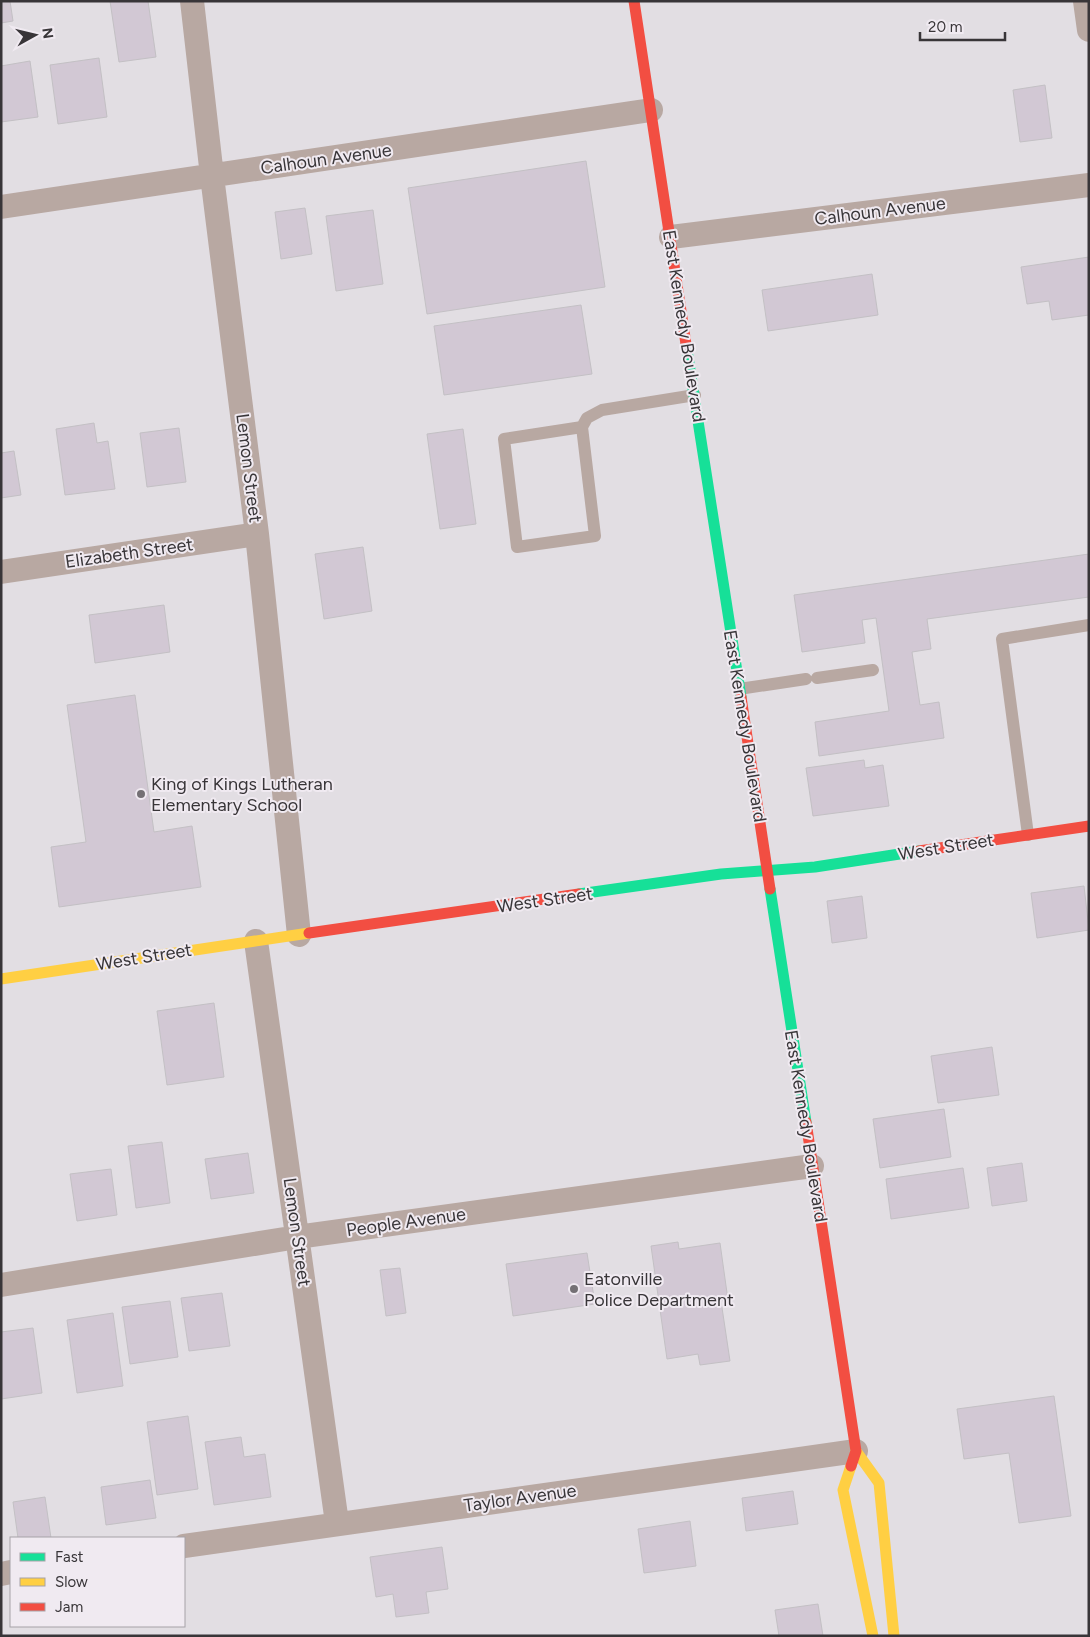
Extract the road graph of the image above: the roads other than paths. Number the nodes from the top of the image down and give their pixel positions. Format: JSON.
{"nodes":[{"id":1,"x":192,"y":1,"type":"edge"},
{"id":2,"x":634,"y":1,"type":"edge"},
{"id":3,"x":1085,"y":1,"type":"edge"},
{"id":4,"x":1089,"y":30,"type":"edge"},
{"id":5,"x":651,"y":110,"type":"junction"},
{"id":6,"x":212,"y":176,"type":"junction"},
{"id":7,"x":1089,"y":185,"type":"edge"},
{"id":8,"x":1,"y":207,"type":"edge"},
{"id":9,"x":670,"y":237,"type":"junction"},
{"id":10,"x":695,"y":395,"type":"junction"},
{"id":11,"x":582,"y":428,"type":"junction"},
{"id":12,"x":257,"y":534,"type":"junction"},
{"id":13,"x":1,"y":572,"type":"edge"},
{"id":14,"x":1089,"y":625,"type":"edge"},
{"id":15,"x":873,"y":670,"type":"dead end"},
{"id":16,"x":739,"y":689,"type":"junction"},
{"id":17,"x":1089,"y":826,"type":"edge"},
{"id":18,"x":1028,"y":835,"type":"junction"},
{"id":19,"x":767,"y":871,"type":"junction"},
{"id":20,"x":299,"y":934,"type":"junction"},
{"id":21,"x":256,"y":941,"type":"junction"},
{"id":22,"x":1,"y":979,"type":"edge"},
{"id":23,"x":812,"y":1166,"type":"junction"},
{"id":24,"x":297,"y":1237,"type":"junction"},
{"id":25,"x":1,"y":1285,"type":"edge"},
{"id":26,"x":856,"y":1451,"type":"junction"},
{"id":27,"x":337,"y":1524,"type":"junction"},
{"id":28,"x":185,"y":1546,"type":"edge"},
{"id":29,"x":873,"y":1636,"type":"edge"},
{"id":30,"x":894,"y":1636,"type":"edge"}],
"edges":[{"from":1,"to":6,"type":"street","name":"Lemon Street"},
{"from":2,"to":5,"type":"main road","name":"East Kennedy Boulevard"},
{"from":3,"to":4,"type":"street"},
{"from":5,"to":6,"type":"street","name":"Calhoun Avenue"},
{"from":5,"to":9,"type":"main road","name":"East Kennedy Boulevard"},
{"from":6,"to":8,"type":"street","name":"Calhoun Avenue"},
{"from":6,"to":12,"type":"street","name":"Lemon Street"},
{"from":7,"to":9,"type":"street","name":"Calhoun Avenue"},
{"from":9,"to":10,"type":"main road","name":"East Kennedy Boulevard"},
{"from":10,"to":11,"type":"lane"},
{"from":10,"to":16,"type":"main road","name":"East Kennedy Boulevard"},
{"from":11,"to":11,"type":"lane"},
{"from":12,"to":13,"type":"street","name":"Elizabeth Street"},
{"from":12,"to":20,"type":"street","name":"Lemon Street"},
{"from":14,"to":18,"type":"lane"},
{"from":15,"to":16,"type":"lane"},
{"from":16,"to":19,"type":"main road","name":"East Kennedy Boulevard"},
{"from":17,"to":18,"type":"main road","name":"West Street"},
{"from":18,"to":19,"type":"main road","name":"West Street"},
{"from":19,"to":20,"type":"main road","name":"West Street"},
{"from":19,"to":23,"type":"main road","name":"East Kennedy Boulevard"},
{"from":20,"to":21,"type":"main road","name":"West Street"},
{"from":21,"to":22,"type":"main road","name":"West Street"},
{"from":21,"to":24,"type":"street","name":"Lemon Street"},
{"from":23,"to":24,"type":"street","name":"People Avenue"},
{"from":23,"to":26,"type":"main road","name":"East Kennedy Boulevard"},
{"from":24,"to":25,"type":"street","name":"People Avenue"},
{"from":24,"to":27,"type":"street","name":"Lemon Street"},
{"from":26,"to":27,"type":"street","name":"Taylor Avenue"},
{"from":26,"to":29,"type":"main road","name":"East Kennedy Boulevard"},
{"from":26,"to":30,"type":"main road","name":"East Kennedy Boulevard"},
{"from":27,"to":28,"type":"street","name":"Taylor Avenue"}]}
